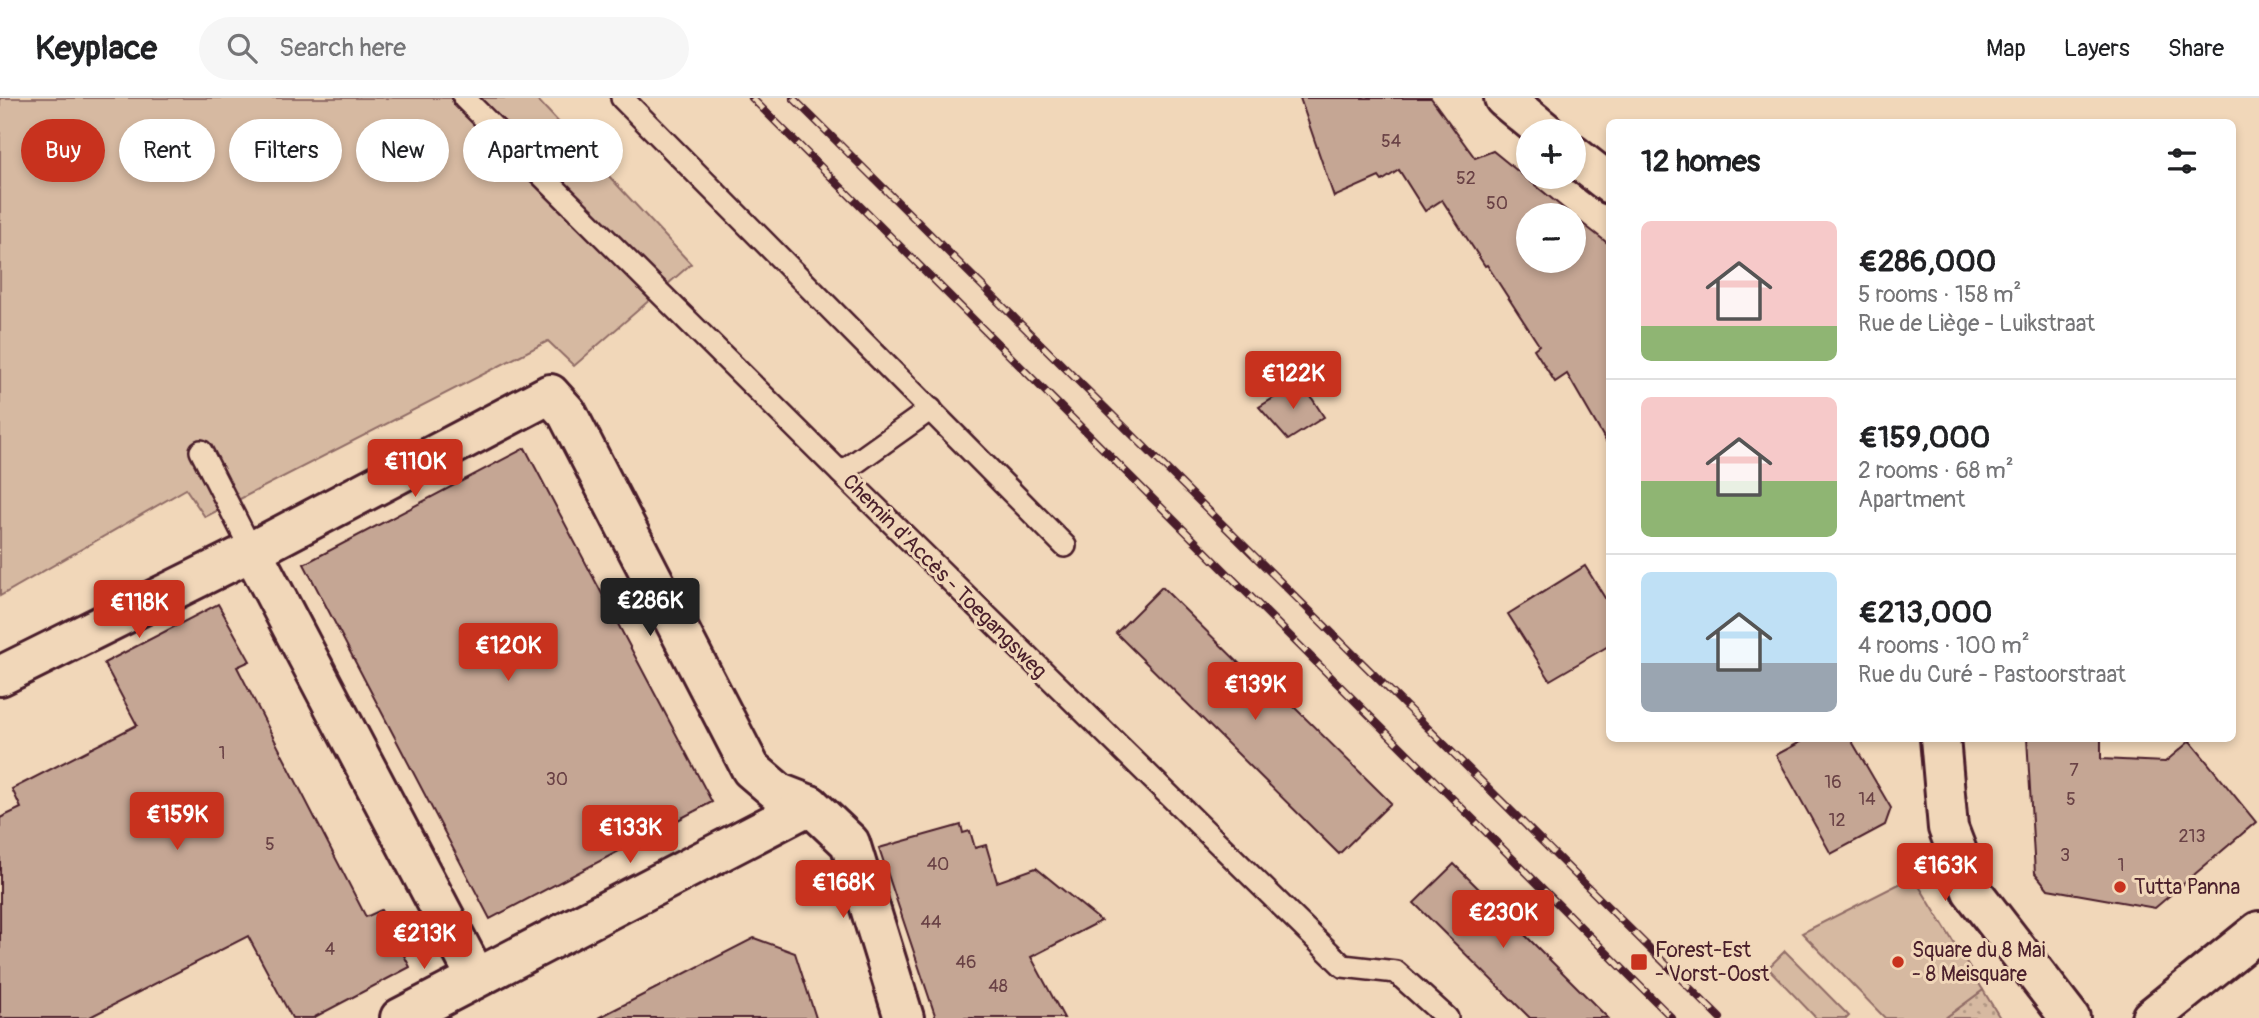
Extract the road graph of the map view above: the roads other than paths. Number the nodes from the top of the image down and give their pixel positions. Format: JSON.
{"nodes":[{"id":1,"x":464,"y":98,"type":"edge"},
{"id":2,"x":622,"y":98,"type":"edge"},
{"id":3,"x":1504,"y":98,"type":"edge"},
{"id":4,"x":1529,"y":119,"type":"edge"},
{"id":5,"x":1586,"y":165,"type":"edge"},
{"id":6,"x":1606,"y":181,"type":"edge"},
{"id":7,"x":931,"y":410,"type":"junction"},
{"id":8,"x":201,"y":451,"type":"dead end"},
{"id":9,"x":841,"y":473,"type":"junction"},
{"id":10,"x":1065,"y":546,"type":"dead end"},
{"id":11,"x":252,"y":551,"type":"junction"},
{"id":12,"x":0,"y":676,"type":"edge"},
{"id":13,"x":1940,"y":742,"type":"edge"},
{"id":14,"x":810,"y":804,"type":"junction"},
{"id":15,"x":2259,"y":931,"type":"edge"},
{"id":16,"x":476,"y":977,"type":"junction"},
{"id":17,"x":400,"y":1018,"type":"edge"},
{"id":18,"x":904,"y":1018,"type":"edge"},
{"id":19,"x":1447,"y":1018,"type":"edge"},
{"id":20,"x":2070,"y":1018,"type":"edge"},
{"id":21,"x":2151,"y":1018,"type":"edge"}],
"edges":[{"from":1,"to":9,"type":"lane","name":"Chemin d'Accès - Toegangsweg"},
{"from":2,"to":7,"type":"lane"},
{"from":3,"to":4,"type":"street"},
{"from":5,"to":6,"type":"street"},
{"from":7,"to":9,"type":"lane"},
{"from":7,"to":10,"type":"lane"},
{"from":8,"to":11,"type":"lane"},
{"from":9,"to":19,"type":"lane","name":"Chemin d'Accès - Toegangsweg"},
{"from":11,"to":12,"type":"street"},
{"from":11,"to":14,"type":"street"},
{"from":11,"to":16,"type":"street"},
{"from":13,"to":20,"type":"street"},
{"from":14,"to":16,"type":"street"},
{"from":14,"to":18,"type":"street"},
{"from":15,"to":21,"type":"street"},
{"from":16,"to":17,"type":"street"}]}
